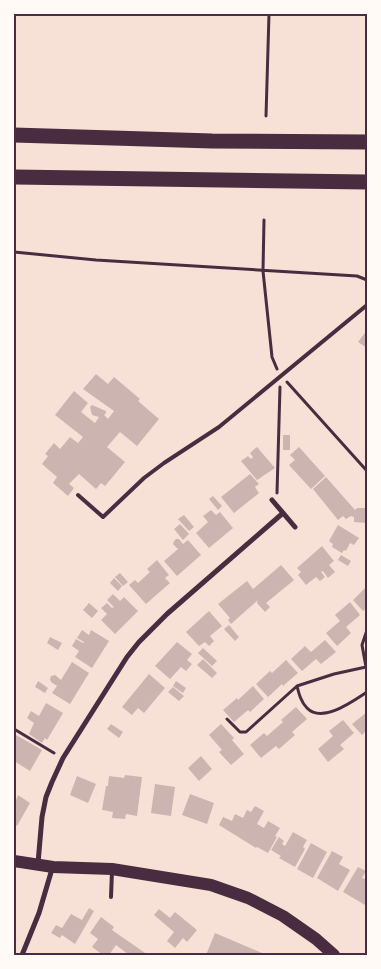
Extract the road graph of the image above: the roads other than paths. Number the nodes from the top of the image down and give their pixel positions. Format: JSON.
{"nodes":[{"id":1,"x":14,"y":135,"type":"edge"},
{"id":2,"x":367,"y":142,"type":"edge"},
{"id":3,"x":14,"y":177,"type":"edge"},
{"id":4,"x":367,"y":182,"type":"edge"},
{"id":5,"x":367,"y":305,"type":"edge"},
{"id":6,"x":78,"y":495,"type":"dead end"},
{"id":7,"x":272,"y":500,"type":"road end"},
{"id":8,"x":283,"y":513,"type":"junction"},
{"id":9,"x":295,"y":526,"type":"dead end"},
{"id":10,"x":14,"y":861,"type":"edge"},
{"id":11,"x":38,"y":865,"type":"junction"},
{"id":12,"x":53,"y":868,"type":"junction"},
{"id":13,"x":112,"y":869,"type":"junction"},
{"id":14,"x":111,"y":897,"type":"dead end"},
{"id":15,"x":22,"y":955,"type":"edge"},
{"id":16,"x":334,"y":955,"type":"edge"}],
"edges":[{"from":1,"to":2,"type":"highway"},
{"from":3,"to":4,"type":"highway"},
{"from":5,"to":6,"type":"lane"},
{"from":7,"to":8,"type":"street"},
{"from":8,"to":9,"type":"street"},
{"from":8,"to":11,"type":"street"},
{"from":10,"to":11,"type":"main road"},
{"from":11,"to":12,"type":"main road"},
{"from":12,"to":13,"type":"main road"},
{"from":12,"to":15,"type":"street"},
{"from":13,"to":14,"type":"lane"},
{"from":13,"to":16,"type":"main road"}]}
